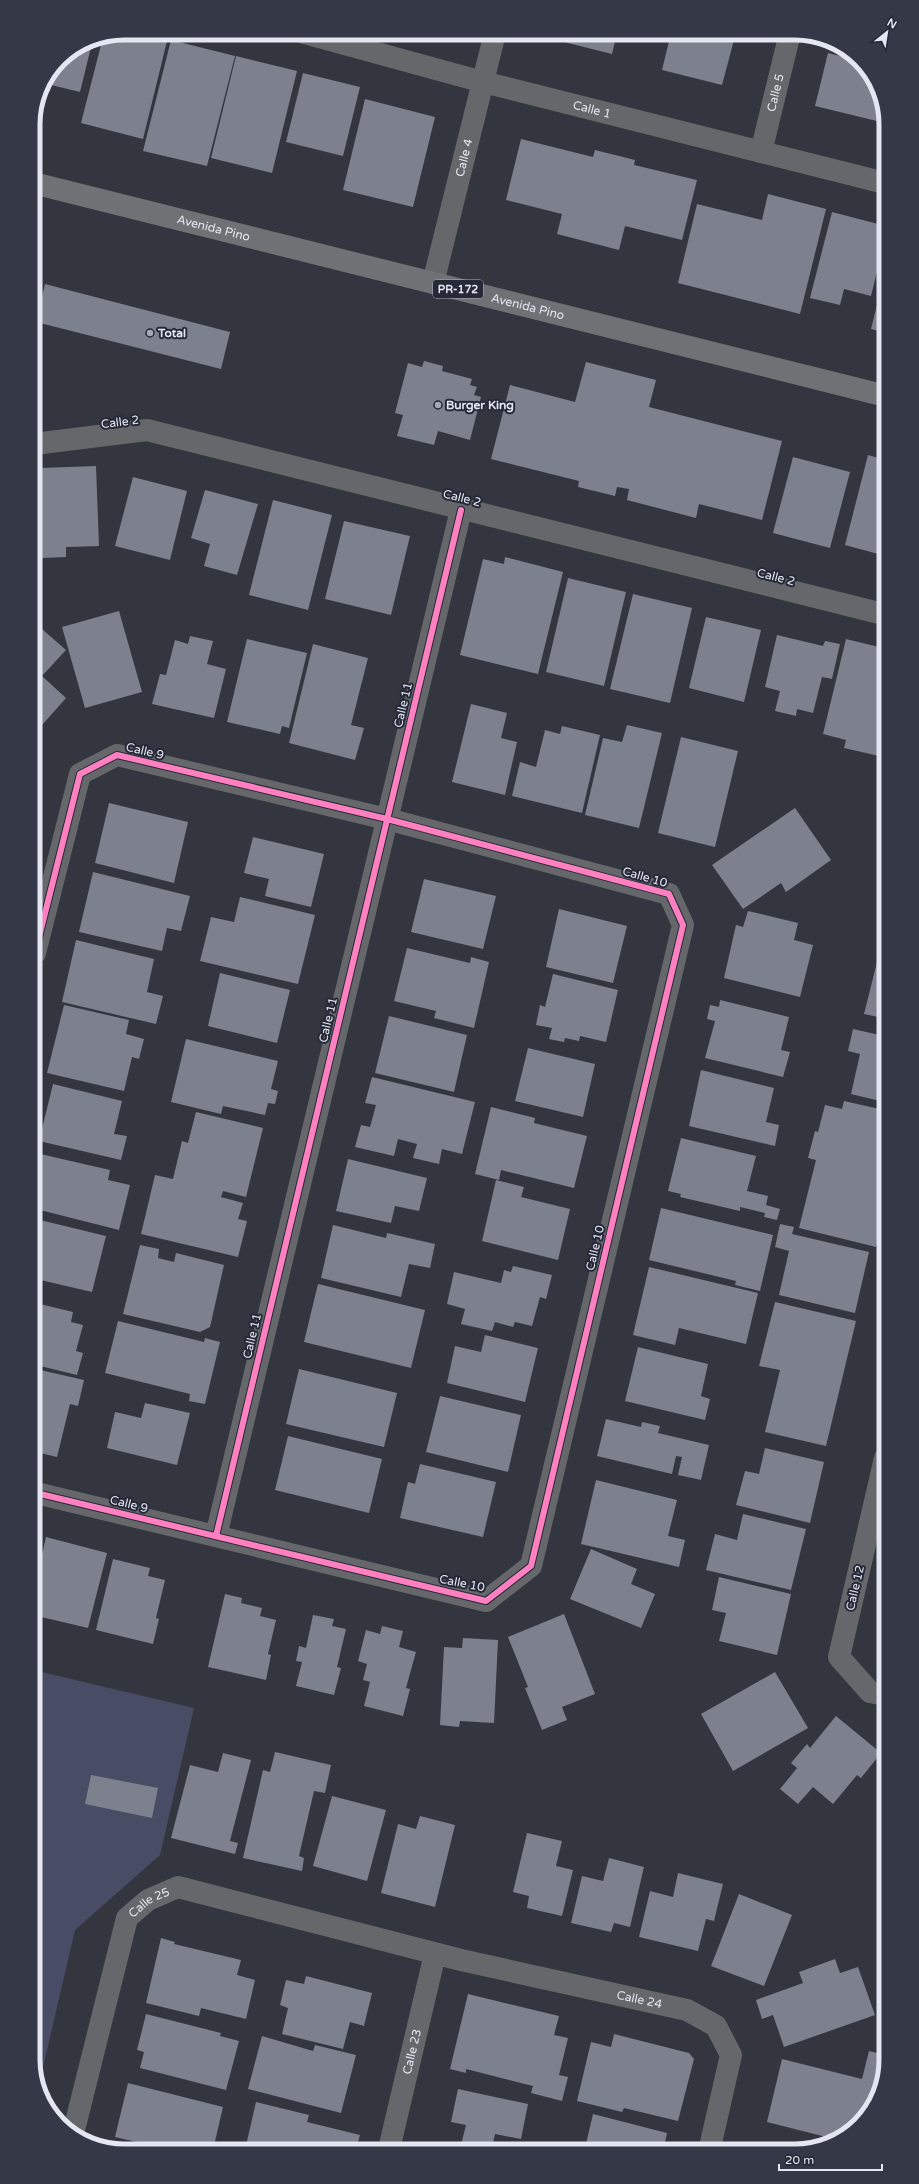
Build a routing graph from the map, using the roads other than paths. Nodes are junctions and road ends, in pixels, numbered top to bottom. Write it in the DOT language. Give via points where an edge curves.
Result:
graph roads {
  1 [pos="330,40"];
  2 [pos="493,40"];
  3 [pos="788,40"];
  4 [pos="483,82"];
  5 [pos="761,152"];
  6 [pos="879,181"];
  7 [pos="40,185"];
  8 [pos="433,283"];
  9 [pos="879,394"];
  10 [pos="40,443"];
  11 [pos="461,510"];
  12 [pos="879,613"];
  13 [pos="387,818"];
  14 [pos="40,933"];
  15 [pos="879,1480"];
  16 [pos="40,1494"];
  17 [pos="216,1536"];
  18 [pos="879,1694"];
  19 [pos="435,1954"];
  20 [pos="74,2127"];
  21 [pos="390,2144"];
  22 [pos="711,2144"];
  1 -- 4 [label="street, Calle 1"];
  2 -- 4 [label="street, Calle 4"];
  3 -- 5 [label="street, Calle 5"];
  4 -- 5 [label="street, Calle 1"];
  4 -- 8 [label="street, Calle 4"];
  5 -- 6 [label="street, Calle 1"];
  7 -- 8 [label="main road, Avenida Pino / PR-172"];
  8 -- 9 [label="main road, Avenida Pino / PR-172"];
  10 -- 11 [label="street, Calle 2" via="147,430"];
  11 -- 12 [label="street, Calle 2"];
  11 -- 13 [label="street, Calle 11"];
  13 -- 14 [label="street, Calle 9" via="117,755 80,774"];
  13 -- 17 [label="street, Calle 11"];
  13 -- 17 [label="street, Calle 10" via="669,894 683,925 533,1558 531,1566 486,1601"];
  15 -- 18 [label="street, Calle 12" via="839,1657 870,1692"];
  16 -- 17 [label="street, Calle 9"];
  19 -- 20 [label="street, Calle 25" via="178,1887 148,1900 126,1918"];
  19 -- 21 [label="street, Calle 23"];
  19 -- 22 [label="street, Calle 24" via="687,2010 716,2026 731,2055"];
}
